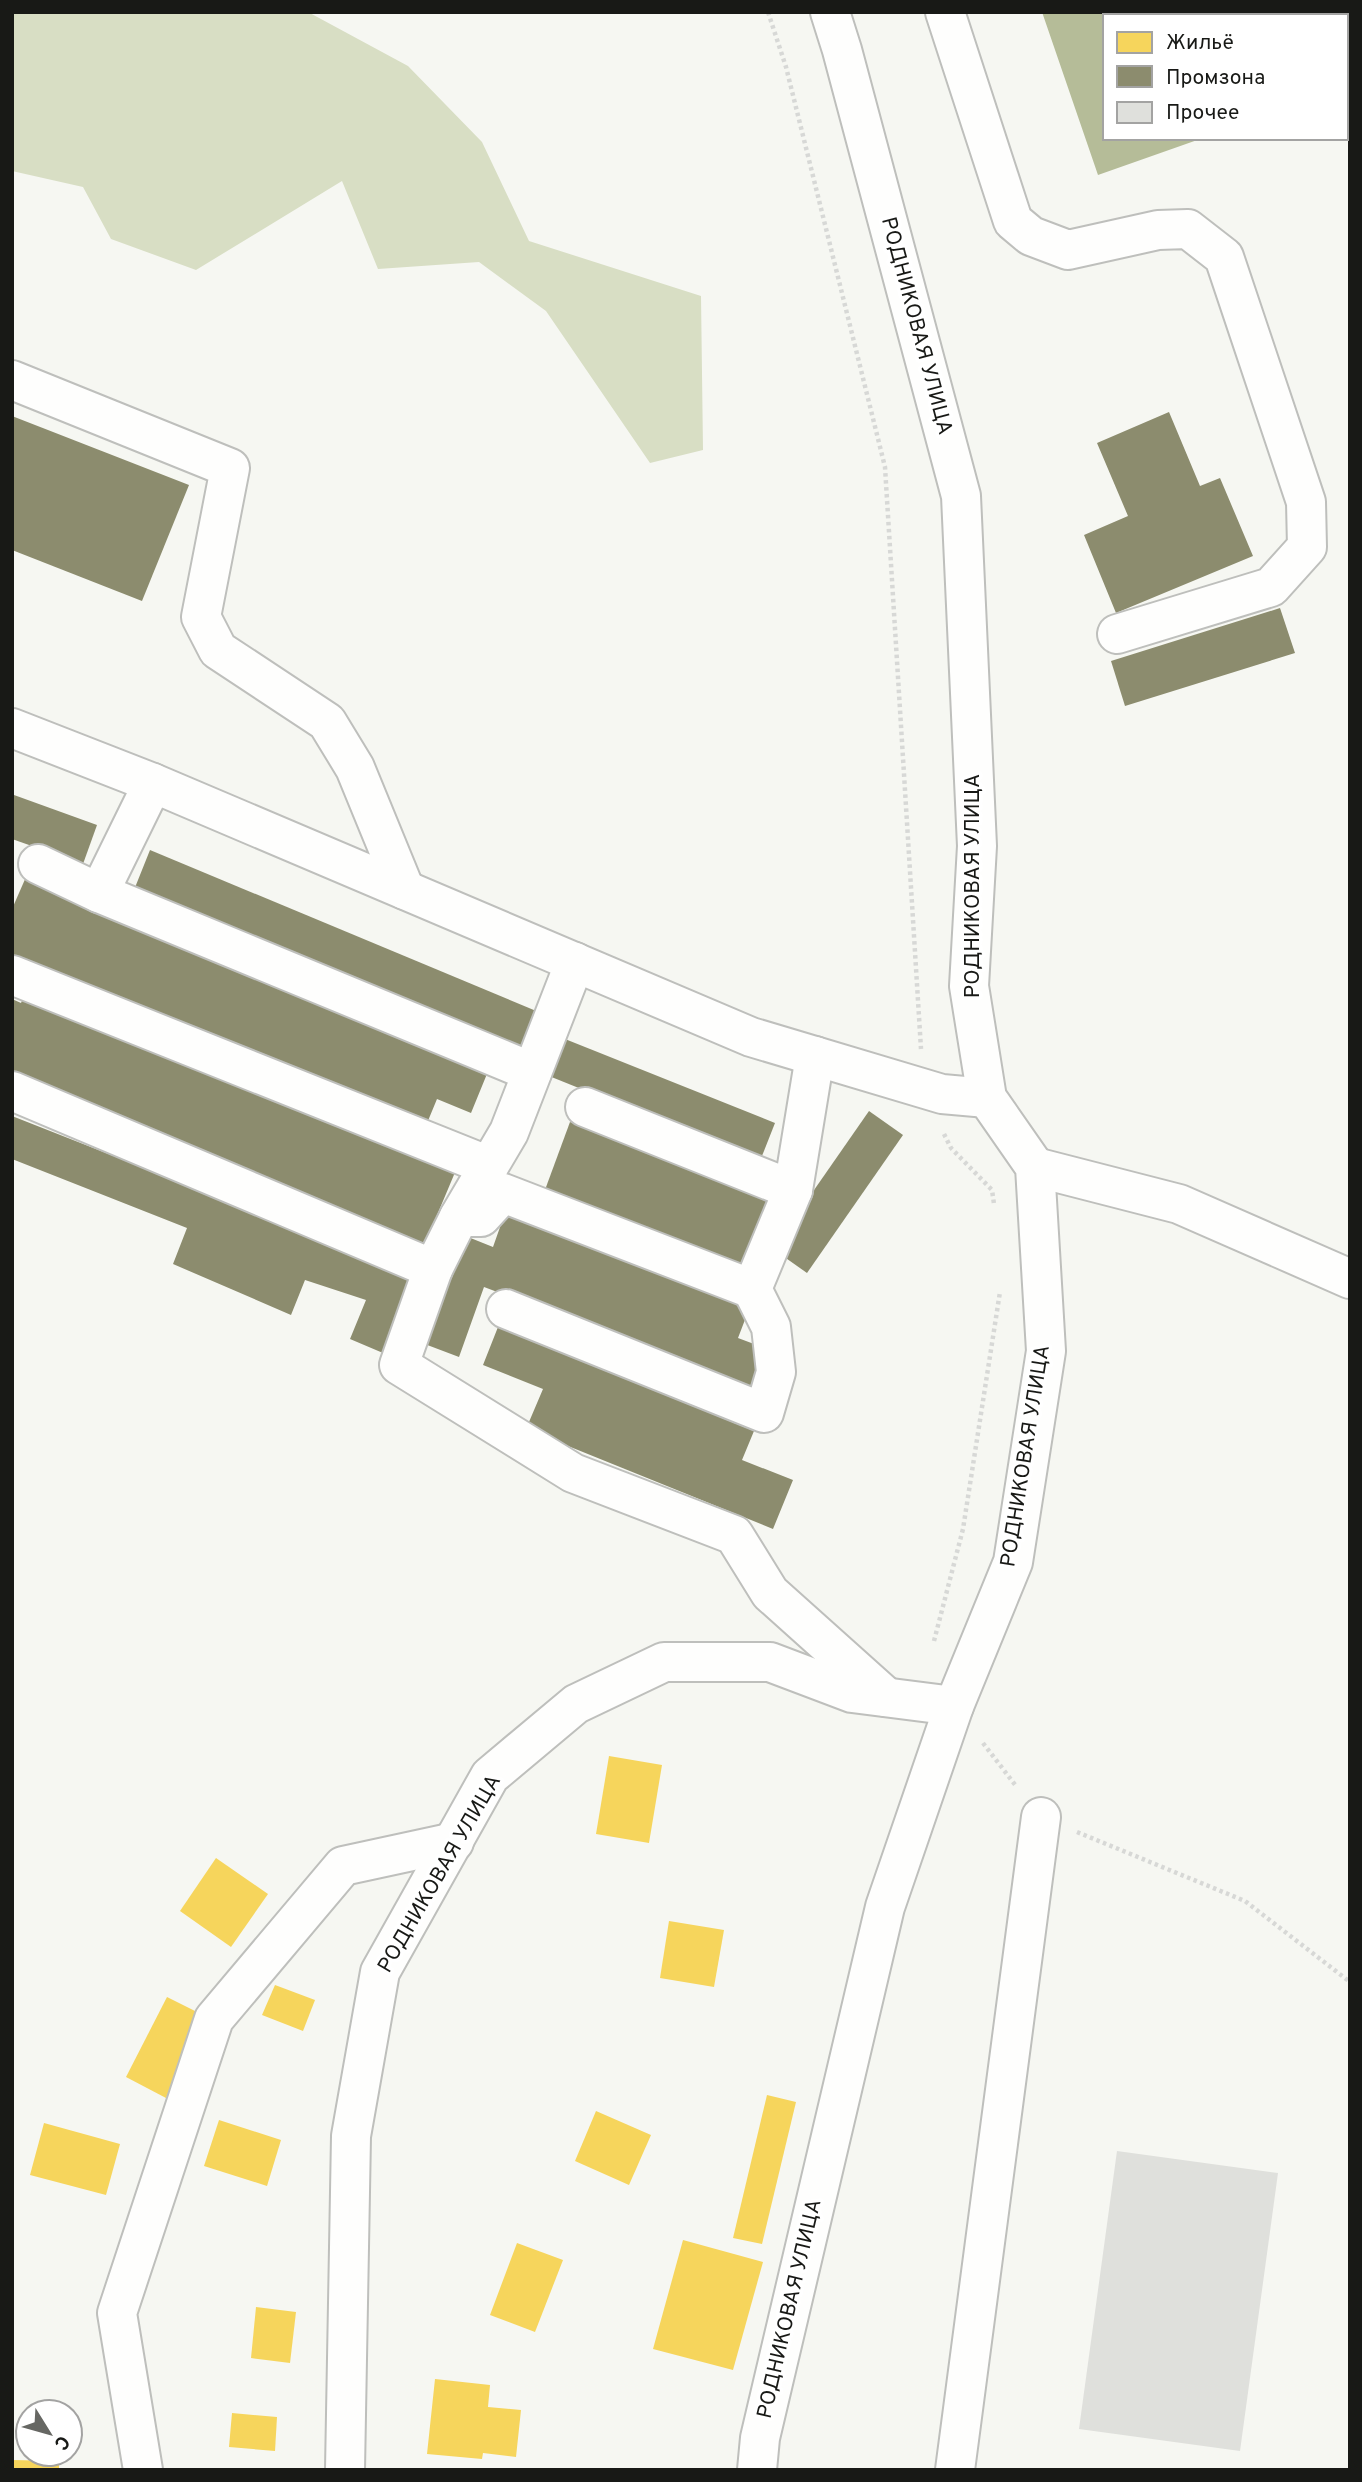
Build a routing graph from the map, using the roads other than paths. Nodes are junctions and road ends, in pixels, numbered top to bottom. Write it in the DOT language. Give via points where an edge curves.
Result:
graph roads {
  1 [pos="830,12"];
  2 [pos="945,12"];
  3 [pos="12,380"];
  4 [pos="1117,634"];
  5 [pos="12,728"];
  6 [pos="153,783"];
  7 [pos="38,864"];
  8 [pos="405,890"];
  9 [pos="99,893"];
  10 [pos="575,962"];
  11 [pos="12,975"];
  12 [pos="816,1056"];
  13 [pos="532,1072"];
  14 [pos="12,1091"];
  15 [pos="987,1098"];
  16 [pos="585,1107"];
  17 [pos="489,1166"];
  18 [pos="1035,1167"];
  19 [pos="793,1190"];
  20 [pos="459,1217"];
  21 [pos="433,1269"];
  22 [pos="1350,1279"];
  23 [pos="752,1289"];
  24 [pos="506,1309"];
  25 [pos="920,1702"];
  26 [pos="1041,1817"];
  27 [pos="454,1842"];
  28 [pos="143,2470"];
  29 [pos="345,2470"];
  30 [pos="757,2470"];
  31 [pos="955,2470"];
  1 -- 15 [label="street, РОДНИКОВАЯ УЛИЦА" via="961,496 977,846 969,986"];
  2 -- 4 [label="street" via="1013,221 1031,236 1068,250 1158,230 1188,229 1224,257 1306,502 1307,547 1271,587"];
  3 -- 8 [label="street" via="230,468 201,617 218,650 327,722 355,768"];
  5 -- 6 [label="street"];
  6 -- 8 [label="street"];
  6 -- 9 [label="street"];
  7 -- 9 [label="street"];
  8 -- 10 [label="street"];
  9 -- 13 [label="street"];
  10 -- 12 [label="street" via="751,1037"];
  10 -- 13 [label="street"];
  11 -- 17 [label="street"];
  12 -- 15 [label="street" via="942,1094"];
  12 -- 19 [label="street"];
  13 -- 17 [label="street" via="509,1132"];
  14 -- 21 [label="street"];
  15 -- 18 [label="street, РОДНИКОВАЯ УЛИЦА"];
  16 -- 19 [label="street"];
  17 -- 20 [label="street"];
  18 -- 22 [label="street" via="1179,1204"];
  18 -- 25 [label="street, РОДНИКОВАЯ УЛИЦА" via="1046,1351 1013,1562"];
  19 -- 23 [label="street"];
  20 -- 21 [label="street"];
  20 -- 23 [label="street" via="481,1217 503,1193"];
  21 -- 25 [label="street" via="399,1364 573,1473 734,1535 770,1593"];
  23 -- 24 [label="street" via="771,1327 776,1372 764,1413"];
  25 -- 27 [label="street, РОДНИКОВАЯ УЛИЦА" via="852,1693 770,1662 664,1662 576,1704 490,1776"];
  25 -- 30 [label="street, РОДНИКОВАЯ УЛИЦА" via="885,1907 760,2438"];
  26 -- 31 [label="street"];
  27 -- 28 [label="street" via="343,1867 214,2020 117,2313"];
  27 -- 29 [label="street, РОДНИКОВАЯ УЛИЦА" via="380,1972 351,2136"];
}
